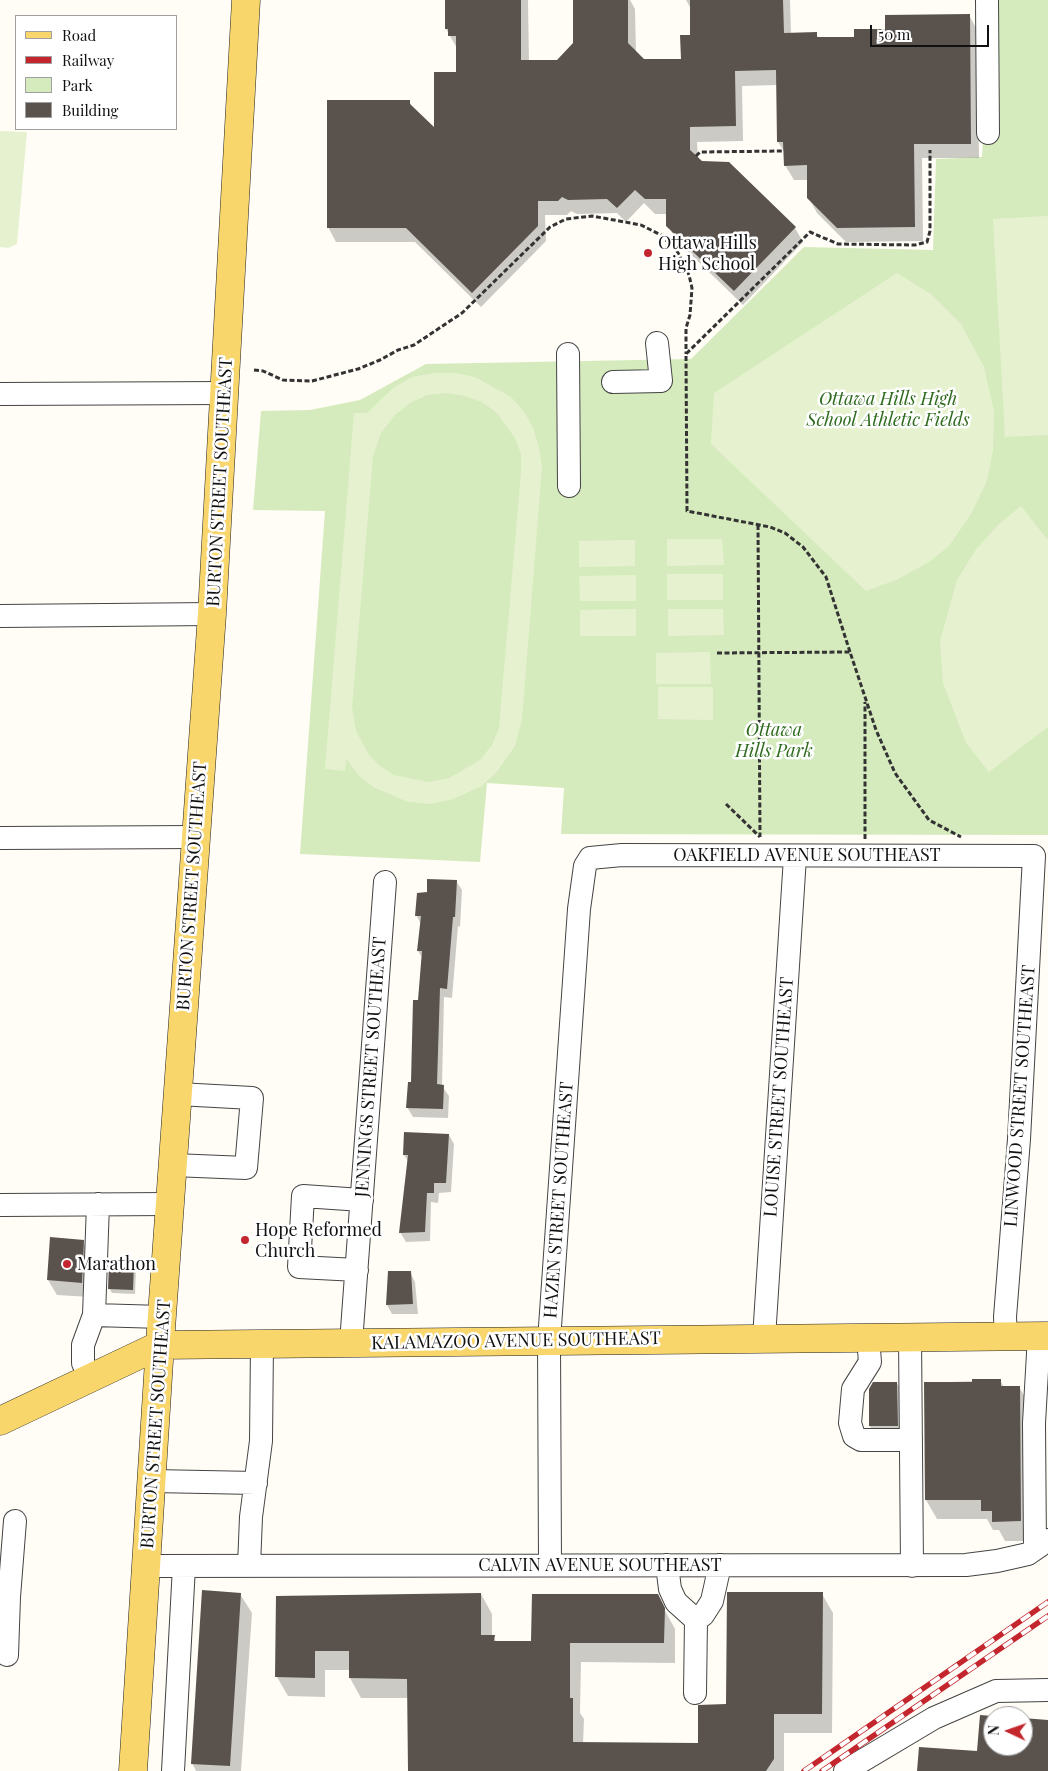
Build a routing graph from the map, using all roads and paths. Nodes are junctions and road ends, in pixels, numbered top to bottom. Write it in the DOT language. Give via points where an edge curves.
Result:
graph roads {
  1 [pos="246,0"];
  2 [pos="984,0"];
  3 [pos="988,133"];
  4 [pos="930,150"];
  5 [pos="784,151"];
  6 [pos="696,156"];
  7 [pos="657,343"];
  8 [pos="568,354"];
  9 [pos="686,354"];
  10 [pos="254,370"];
  11 [pos="613,382"];
  12 [pos="225,393"];
  13 [pos="0,394"];
  14 [pos="569,486"];
  15 [pos="758,525"];
  16 [pos="212,614"];
  17 [pos="0,616"];
  18 [pos="758,652"];
  19 [pos="850,652"];
  20 [pos="717,653"];
  21 [pos="865,699"];
  22 [pos="726,804"];
  23 [pos="196,837"];
  24 [pos="0,838"];
  25 [pos="964,838"];
  26 [pos="865,839"];
  27 [pos="1034,856"];
  28 [pos="795,857"];
  29 [pos="585,866"];
  30 [pos="384,882"];
  31 [pos="178,1094"];
  32 [pos="173,1164"];
  33 [pos="362,1200"];
  34 [pos="98,1204"];
  35 [pos="170,1204"];
  36 [pos="0,1205"];
  37 [pos="357,1270"];
  38 [pos="94,1316"];
  39 [pos="162,1316"];
  40 [pos="1006,1336"];
  41 [pos="1043,1336"];
  42 [pos="910,1337"];
  43 [pos="764,1338"];
  44 [pos="868,1338"];
  45 [pos="550,1341"];
  46 [pos="351,1343"];
  47 [pos="262,1344"];
  48 [pos="160,1346"];
  49 [pos="91,1378"];
  50 [pos="0,1421"];
  51 [pos="910,1440"];
  52 [pos="152,1481"];
  53 [pos="256,1483"];
  54 [pos="15,1521"];
  55 [pos="1041,1545"];
  56 [pos="550,1565"];
  57 [pos="668,1565"];
  58 [pos="720,1565"];
  59 [pos="147,1566"];
  60 [pos="184,1566"];
  61 [pos="249,1566"];
  62 [pos="912,1566"];
  63 [pos="4,1597"];
  64 [pos="696,1620"];
  65 [pos="8,1655"];
  66 [pos="1048,1690"];
  67 [pos="695,1693"];
  68 [pos="133,1771"];
  69 [pos="173,1771"];
  70 [pos="844,1771"];
  1 -- 12 [label="main road, BURTON STREET SOUTHEAST"];
  2 -- 3 [label="street"];
  4 -- 9 [label="path" via="930,231 927,242 914,245 838,244 810,232"];
  5 -- 6 [label="path" via="700,152"];
  7 -- 11 [label="street" via="661,381"];
  8 -- 14 [label="street"];
  9 -- 10 [label="path" via="692,288 677,251 661,235 641,225 592,216 566,219 550,227 462,313 414,344 380,360 312,381 283,380"];
  9 -- 15 [label="path" via="687,511"];
  12 -- 13 [label="street"];
  12 -- 16 [label="main road, BURTON STREET SOUTHEAST"];
  15 -- 18 [label="path"];
  15 -- 19 [label="path" via="785,534 816,561 826,577"];
  16 -- 17 [label="street"];
  16 -- 23 [label="main road, BURTON STREET SOUTHEAST"];
  18 -- 19 [label="path"];
  18 -- 20 [label="path"];
  18 -- 22 [label="path" via="760,838"];
  19 -- 21 [label="path"];
  21 -- 25 [label="path" via="895,774 929,820"];
  21 -- 26 [label="path"];
  23 -- 24 [label="street"];
  23 -- 31 [label="main road, BURTON STREET SOUTHEAST"];
  27 -- 28 [label="street, OAKFIELD AVENUE SOUTHEAST"];
  27 -- 40 [label="street, LINWOOD STREET SOUTHEAST"];
  28 -- 29 [label="street, OAKFIELD AVENUE SOUTHEAST" via="622,854 590,858"];
  28 -- 43 [label="street, LOUISE STREET SOUTHEAST"];
  29 -- 45 [label="street, HAZEN STREET SOUTHEAST" via="579,909"];
  30 -- 33 [label="street, JENNINGS STREET SOUTHEAST"];
  31 -- 32 [label="main road, BURTON STREET SOUTHEAST"];
  31 -- 32 [label="street" via="252,1098 246,1168"];
  32 -- 35 [label="main road, BURTON STREET SOUTHEAST"];
  33 -- 37 [label="street, JENNINGS STREET SOUTHEAST"];
  33 -- 37 [label="street" via="303,1196 299,1267"];
  34 -- 35 [label="street"];
  34 -- 36 [label="street"];
  34 -- 38 [label="street"];
  35 -- 39 [label="main road, BURTON STREET SOUTHEAST"];
  37 -- 46 [label="street, JENNINGS STREET SOUTHEAST"];
  38 -- 39 [label="street"];
  38 -- 49 [label="street" via="83,1345 83,1363"];
  39 -- 48 [label="main road, BURTON STREET SOUTHEAST"];
  40 -- 41 [label="main road, KALAMAZOO AVENUE SOUTHEAST"];
  40 -- 42 [label="main road, KALAMAZOO AVENUE SOUTHEAST"];
  41 -- 55 [label="street" via="1034,1423"];
  42 -- 44 [label="main road, KALAMAZOO AVENUE SOUTHEAST"];
  42 -- 51 [label="street"];
  43 -- 44 [label="main road, KALAMAZOO AVENUE SOUTHEAST"];
  43 -- 45 [label="main road, KALAMAZOO AVENUE SOUTHEAST"];
  44 -- 51 [label="street" via="870,1362 853,1389 850,1423 854,1436 861,1440"];
  45 -- 46 [label="main road, KALAMAZOO AVENUE SOUTHEAST"];
  45 -- 56 [label="street, HAZEN STREET SOUTHEAST"];
  46 -- 47 [label="main road, KALAMAZOO AVENUE SOUTHEAST"];
  47 -- 48 [label="main road, KALAMAZOO AVENUE SOUTHEAST"];
  47 -- 53 [label="street" via="263,1403"];
  48 -- 49 [label="main road, KALAMAZOO AVENUE SOUTHEAST"];
  48 -- 52 [label="main road, BURTON STREET SOUTHEAST"];
  49 -- 50 [label="main road, KALAMAZOO AVENUE SOUTHEAST"];
  51 -- 62 [label="street"];
  52 -- 53 [label="street"];
  52 -- 59 [label="main road, BURTON STREET SOUTHEAST"];
  53 -- 61 [label="street"];
  54 -- 63 [label="street"];
  55 -- 62 [label="street, CALVIN AVENUE SOUTHEAST" via="1028,1554 997,1561"];
  56 -- 57 [label="street, CALVIN AVENUE SOUTHEAST"];
  56 -- 61 [label="street, CALVIN AVENUE SOUTHEAST"];
  57 -- 58 [label="street, CALVIN AVENUE SOUTHEAST"];
  57 -- 64 [label="street" via="670,1589 676,1602"];
  58 -- 62 [label="street, CALVIN AVENUE SOUTHEAST"];
  58 -- 64 [label="street" via="712,1601"];
  59 -- 60 [label="street, CALVIN AVENUE SOUTHEAST"];
  59 -- 68 [label="main road, BURTON STREET SOUTHEAST"];
  60 -- 61 [label="street, CALVIN AVENUE SOUTHEAST"];
  60 -- 69 [label="street"];
  63 -- 65 [label="street"];
  64 -- 67 [label="street"];
  66 -- 70 [label="street" via="996,1691 934,1718"];
}
